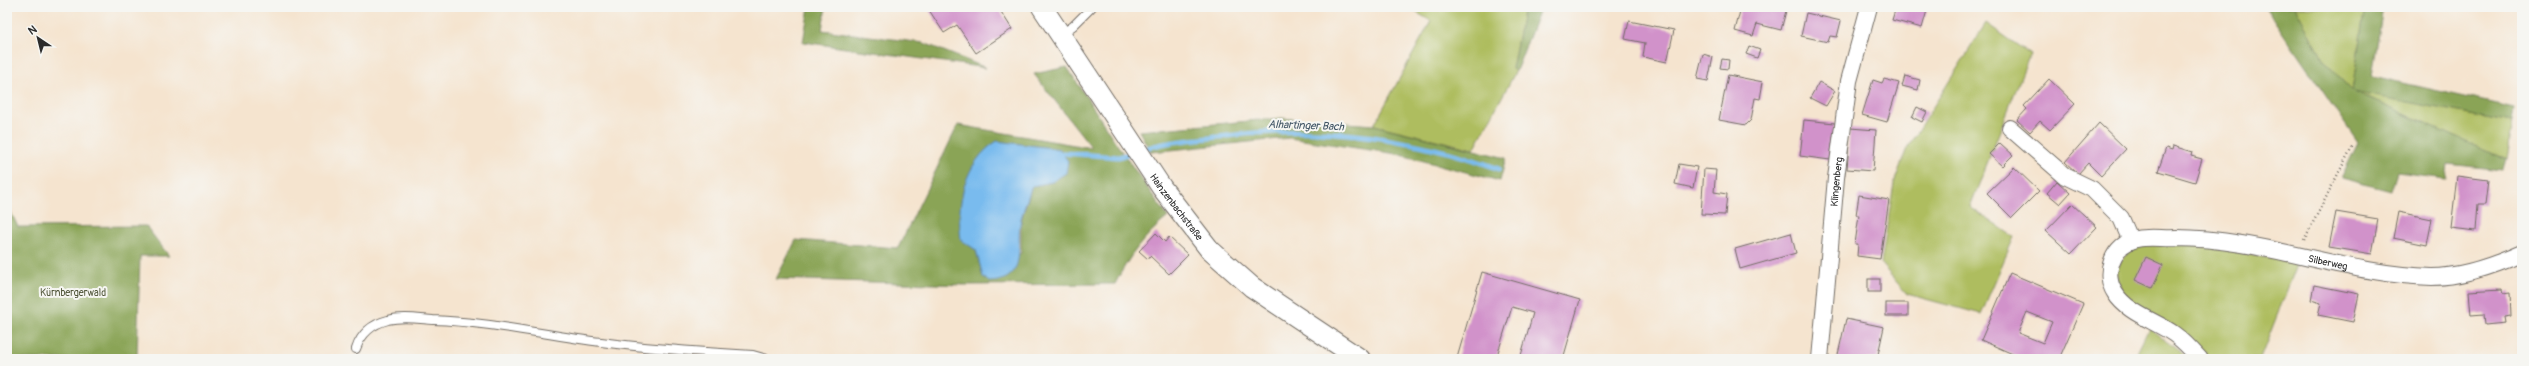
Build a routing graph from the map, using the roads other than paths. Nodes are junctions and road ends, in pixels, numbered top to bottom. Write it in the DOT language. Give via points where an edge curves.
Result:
graph roads {
  1 [pos="1042,7"];
  2 [pos="1092,7"];
  3 [pos="1869,7"];
  4 [pos="1060,35"];
  5 [pos="2010,128"];
  6 [pos="2131,241"];
  7 [pos="2522,253"];
  8 [pos="356,349"];
  9 [pos="767,359"];
  10 [pos="1360,359"];
  11 [pos="1820,359"];
  12 [pos="2200,359"];
  1 -- 4 [label="street, Hainzenbachstraße"];
  2 -- 4 [label="lane"];
  3 -- 11 [label="street, Klingenberg" via="1849,81 1836,178"];
  4 -- 10 [label="street, Hainzenbachstraße" via="1144,161 1196,233 1229,268 1252,287"];
  5 -- 6 [label="street" via="2065,176 2092,189 2121,218"];
  6 -- 7 [label="street, Silberweg" via="2196,238 2248,245 2383,272 2434,277 2468,272 2500,263"];
  6 -- 12 [label="street" via="2124,244 2109,265 2109,278 2114,293 2123,303 2174,334"];
  8 -- 9 [label="lane" via="366,331 377,323 407,318 468,321 601,342 753,355"];
}
